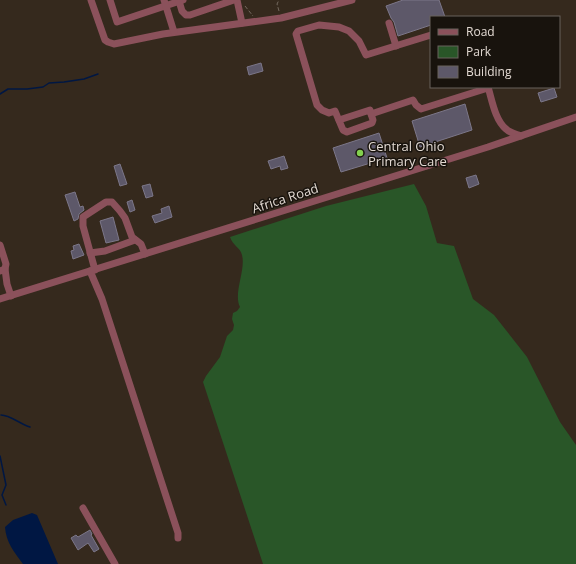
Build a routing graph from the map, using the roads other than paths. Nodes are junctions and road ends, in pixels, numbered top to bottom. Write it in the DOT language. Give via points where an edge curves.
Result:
graph roads {
  1 [pos="91,0"];
  2 [pos="110,0"];
  3 [pos="236,0"];
  4 [pos="352,0"];
  5 [pos="181,1"];
  6 [pos="165,3"];
  7 [pos="242,23"];
  8 [pos="389,23"];
  9 [pos="174,32"];
  10 [pos="430,35"];
  11 [pos="396,46"];
  12 [pos="485,88"];
  13 [pos="488,88"];
  14 [pos="371,114"];
  15 [pos="576,117"];
  16 [pos="339,120"];
  17 [pos="521,136"];
  18 [pos="135,240"];
  19 [pos="0,245"];
  20 [pos="90,253"];
  21 [pos="145,254"];
  22 [pos="3,270"];
  23 [pos="93,271"];
  24 [pos="11,296"];
  25 [pos="0,300"];
  26 [pos="83,508"];
  27 [pos="178,538"];
  28 [pos="115,564"];
  1 -- 9 [label="street" via="105,40 108,42 114,44"];
  2 -- 6 [label="street" via="117,22"];
  3 -- 5 [label="street" via="190,15 182,11"];
  3 -- 7 [label="street"];
  4 -- 7 [label="street" via="281,18"];
  5 -- 6 [label="street"];
  6 -- 9 [label="street"];
  7 -- 9 [label="street"];
  8 -- 11 [label="street"];
  10 -- 11 [label="street"];
  11 -- 16 [label="street" via="366,55 359,41 349,31 339,27 319,25 298,31 296,34 317,104 329,113 335,111"];
  12 -- 14 [label="street" via="421,108 412,100"];
  13 -- 17 [label="street" via="502,125 510,132"];
  14 -- 16 [label="street" via="370,110"];
  14 -- 16 [label="street" via="372,123 347,132 343,130"];
  15 -- 17 [label="street, Africa Road"];
  17 -- 21 [label="street, Africa Road"];
  18 -- 20 [label="street" via="105,251"];
  18 -- 20 [label="street" via="120,211 112,202 106,202 83,217"];
  18 -- 21 [label="street" via="141,244"];
  19 -- 22 [label="street" via="6,264"];
  20 -- 23 [label="street"];
  21 -- 23 [label="street, Africa Road"];
  22 -- 24 [label="street"];
  23 -- 24 [label="street, Africa Road"];
  23 -- 27 [label="street"];
  24 -- 25 [label="street, Africa Road"];
  26 -- 28 [label="street"];
}
